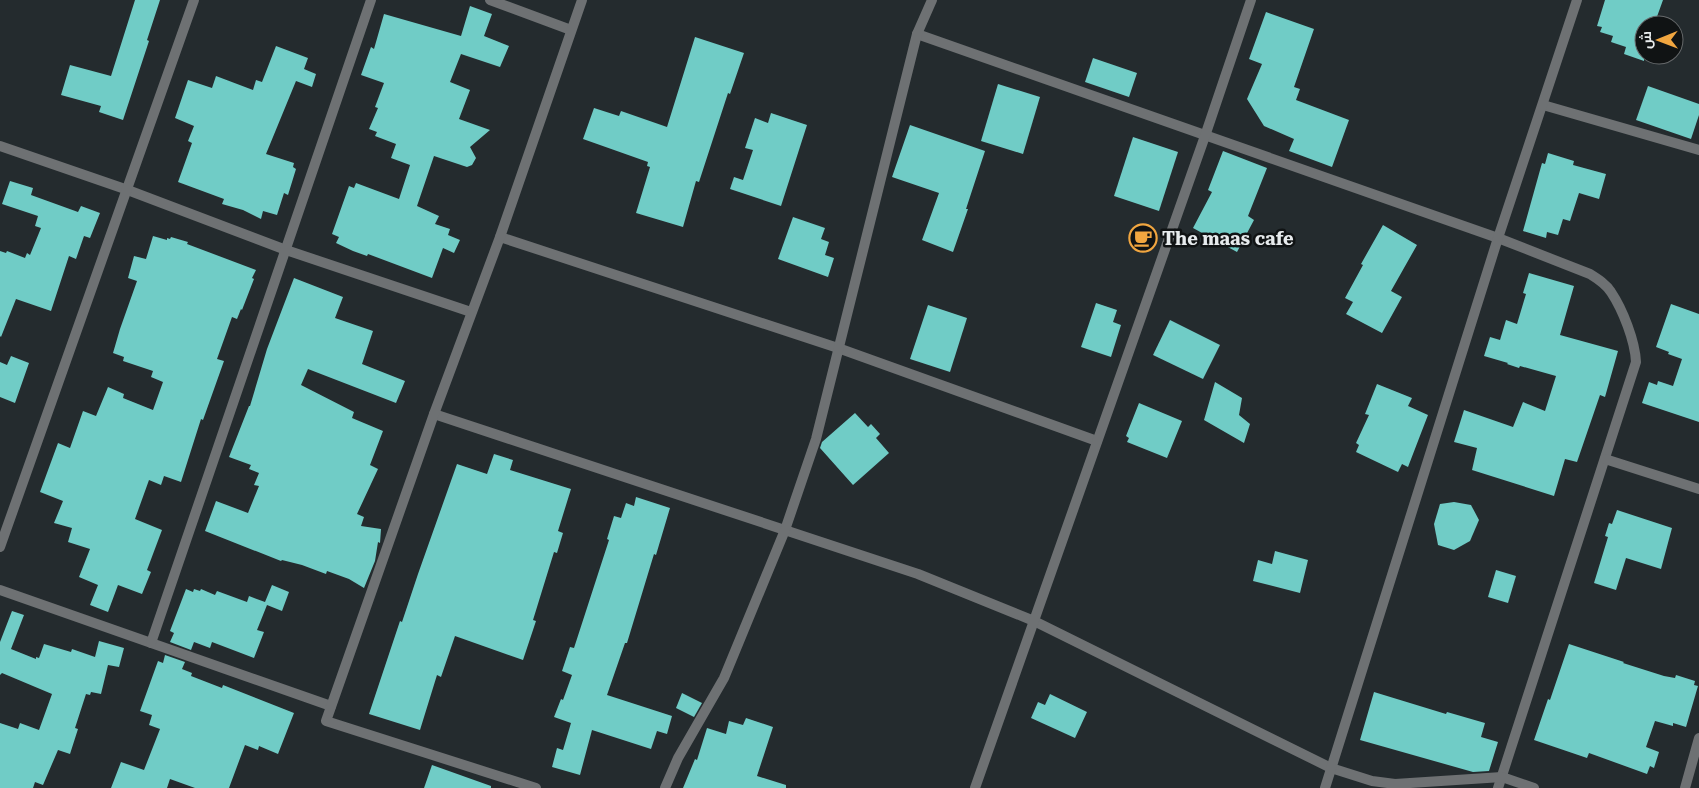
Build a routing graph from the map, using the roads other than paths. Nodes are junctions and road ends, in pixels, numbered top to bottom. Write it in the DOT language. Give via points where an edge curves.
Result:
graph roads {
  1 [pos="194,0"];
  2 [pos="372,0"];
  3 [pos="490,0"];
  4 [pos="582,0"];
  5 [pos="932,0"];
  6 [pos="1251,0"];
  7 [pos="1577,0"];
  8 [pos="571,30"];
  9 [pos="917,34"];
  10 [pos="1544,105"];
  11 [pos="1205,136"];
  12 [pos="0,146"];
  13 [pos="1699,150"];
  14 [pos="126,189"];
  15 [pos="500,237"];
  16 [pos="1498,238"];
  17 [pos="286,250"];
  18 [pos="471,312"];
  19 [pos="838,348"];
  20 [pos="434,414"];
  21 [pos="1097,441"];
  22 [pos="1605,459"];
  23 [pos="1699,489"];
  24 [pos="785,530"];
  25 [pos="0,547"];
  26 [pos="0,590"];
  27 [pos="1034,621"];
  28 [pos="151,643"];
  29 [pos="331,706"];
  30 [pos="1699,738"];
  31 [pos="1331,768"];
  32 [pos="1502,777"];
  33 [pos="536,788"];
  34 [pos="665,788"];
  35 [pos="975,788"];
  36 [pos="1325,788"];
  37 [pos="1498,788"];
  38 [pos="1534,788"];
  39 [pos="1685,788"];
  1 -- 14 [label="street"];
  2 -- 17 [label="street"];
  3 -- 8 [label="street"];
  4 -- 8 [label="street"];
  5 -- 9 [label="street"];
  6 -- 11 [label="street"];
  7 -- 10 [label="street"];
  8 -- 15 [label="street"];
  9 -- 11 [label="street"];
  9 -- 19 [label="street"];
  10 -- 13 [label="street"];
  10 -- 16 [label="street"];
  11 -- 16 [label="street"];
  11 -- 21 [label="street"];
  12 -- 14 [label="street"];
  14 -- 17 [label="street"];
  14 -- 25 [label="street"];
  15 -- 18 [label="street"];
  15 -- 19 [label="street"];
  16 -- 22 [label="street" via="1590,274 1611,292 1631,334 1636,362"];
  16 -- 31 [label="street"];
  17 -- 18 [label="street"];
  17 -- 28 [label="street"];
  18 -- 20 [label="street"];
  19 -- 21 [label="street"];
  19 -- 24 [label="street" via="816,439"];
  20 -- 24 [label="street"];
  20 -- 29 [label="street"];
  21 -- 27 [label="street"];
  22 -- 23 [label="street"];
  22 -- 32 [label="street"];
  24 -- 27 [label="street" via="918,574"];
  24 -- 34 [label="street" via="724,678 678,758"];
  26 -- 28 [label="street"];
  27 -- 31 [label="street"];
  27 -- 35 [label="street"];
  28 -- 29 [label="street"];
  29 -- 33 [label="street" via="326,721"];
  30 -- 39 [label="street"];
  31 -- 32 [label="street" via="1372,781 1395,784"];
  31 -- 36 [label="street"];
  32 -- 37 [label="street"];
  32 -- 38 [label="street"];
}
